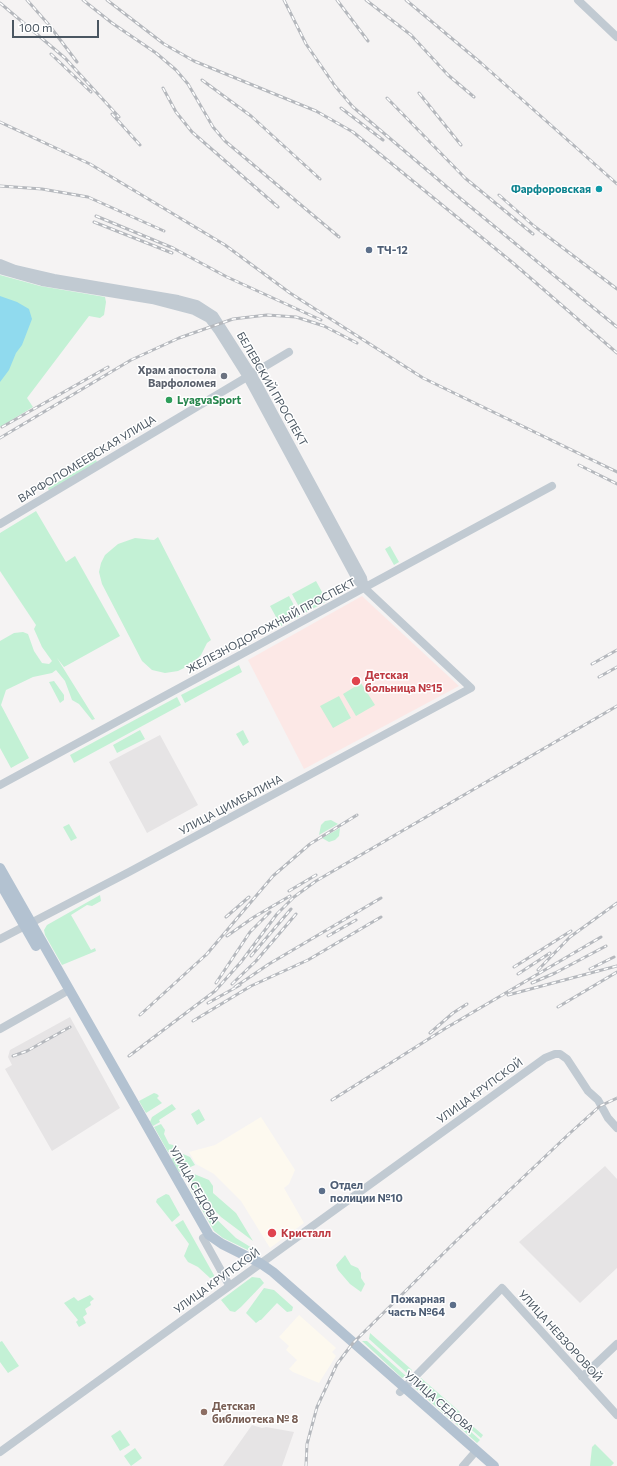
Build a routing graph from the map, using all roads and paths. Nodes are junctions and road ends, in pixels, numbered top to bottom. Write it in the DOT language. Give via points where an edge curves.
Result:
graph roads {
  1 [pos="578,0"];
  2 [pos="617,36"];
  3 [pos="0,263"];
  4 [pos="0,270"];
  5 [pos="289,352"];
  6 [pos="250,375"];
  7 [pos="552,486"];
  8 [pos="0,524"];
  9 [pos="365,588"];
  10 [pos="471,688"];
  11 [pos="0,785"];
  12 [pos="0,868"];
  13 [pos="0,883"];
  14 [pos="28,924"];
  15 [pos="0,939"];
  16 [pos="66,992"];
  17 [pos="0,1029"];
  18 [pos="617,1128"];
  19 [pos="203,1238"];
  20 [pos="257,1265"];
  21 [pos="229,1285"];
  22 [pos="617,1344"];
  23 [pos="582,1377"];
  24 [pos="402,1389"];
  25 [pos="617,1416"];
  26 [pos="0,1452"];
  27 [pos="474,1453"];
  28 [pos="463,1466"];
  29 [pos="484,1466"];
  30 [pos="494,1466"];
  1 -- 2 [label="street"];
  3 -- 6 [label="street, БЕЛЕВСКИЙ ПРОСПЕКТ" via="54,278 159,295 197,304 218,319"];
  4 -- 6 [label="street, БЕЛЕВСКИЙ ПРОСПЕКТ" via="42,282 152,300 194,311 214,325"];
  5 -- 6 [label="street, ВАРФОЛОМЕЕВСКАЯ УЛИЦА"];
  6 -- 8 [label="street, ВАРФОЛОМЕЕВСКАЯ УЛИЦА"];
  6 -- 9 [label="street, БЕЛЕВСКИЙ ПРОСПЕКТ" via="363,578"];
  7 -- 9 [label="street, ЖЕЛЕЗНОДОРОЖНЫЙ ПРОСПЕКТ"];
  9 -- 10 [label="street, БЕЛЕВСКИЙ ПРОСПЕКТ"];
  9 -- 11 [label="street, ЖЕЛЕЗНОДОРОЖНЫЙ ПРОСПЕКТ"];
  10 -- 14 [label="street, УЛИЦА ЦИМБАЛИНА"];
  12 -- 14 [label="main road, УЛИЦА СЕДОВА"];
  13 -- 14 [label="main road, УЛИЦА СЕДОВА"];
  14 -- 15 [label="street, УЛИЦА ЦИМБАЛИНА"];
  14 -- 16 [label="main road, УЛИЦА СЕДОВА"];
  16 -- 17 [label="street"];
  16 -- 19 [label="main road, УЛИЦА СЕДОВА"];
  16 -- 20 [label="main road, УЛИЦА СЕДОВА" via="206,1230 222,1244"];
  18 -- 20 [label="street, УЛИЦА КРУПСКОЙ" via="567,1059 555,1054 545,1058"];
  19 -- 20 [label="main road, УЛИЦА СЕДОВА"];
  19 -- 21 [label="street, УЛИЦА СЕДОВА"];
  20 -- 21 [label="street, УЛИЦА КРУПСКОЙ"];
  20 -- 24 [label="main road, УЛИЦА СЕДОВА"];
  21 -- 26 [label="street, УЛИЦА КРУПСКОЙ"];
  22 -- 23 [label="street"];
  23 -- 24 [label="street, УЛИЦА НЕВЗОРОВОЙ" via="502,1288"];
  23 -- 25 [label="street, УЛИЦА НЕВЗОРОВОЙ"];
  24 -- 27 [label="main road, УЛИЦА СЕДОВА"];
  27 -- 28 [label="street"];
  27 -- 29 [label="main road, УЛИЦА СЕДОВА"];
  27 -- 30 [label="main road, УЛИЦА СЕДОВА"];
}
